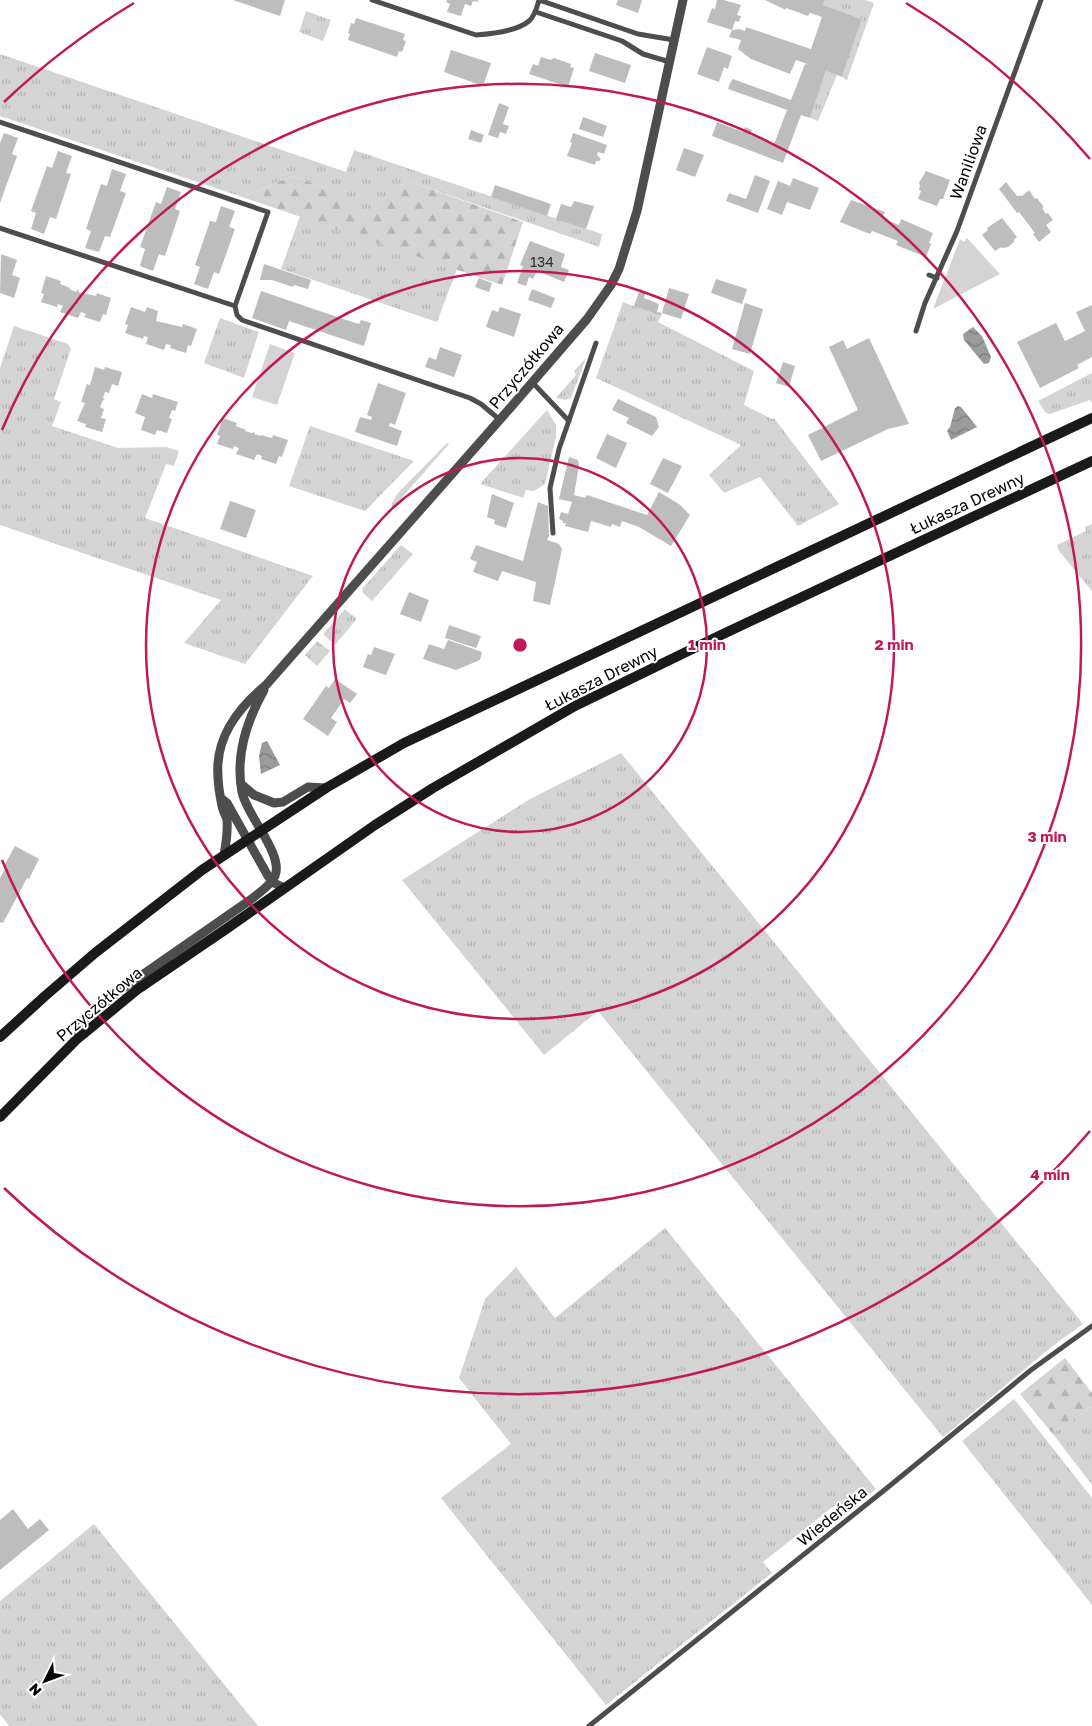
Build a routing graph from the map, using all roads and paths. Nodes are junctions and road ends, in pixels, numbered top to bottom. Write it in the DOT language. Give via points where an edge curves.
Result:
graph roads {
  1 [pos="372,0"];
  2 [pos="539,0"];
  3 [pos="683,0"];
  4 [pos="1041,0"];
  5 [pos="536,12"];
  6 [pos="674,40"];
  7 [pos="670,62"];
  8 [pos="0,122"];
  9 [pos="0,228"];
  10 [pos="929,275"];
  11 [pos="937,278"];
  12 [pos="235,306"];
  13 [pos="916,332"];
  14 [pos="596,343"];
  15 [pos="532,382"];
  16 [pos="1092,418"];
  17 [pos="500,420"];
  18 [pos="569,420"];
  19 [pos="1092,461"];
  20 [pos="553,533"];
  21 [pos="266,685"];
  22 [pos="241,784"];
  23 [pos="326,788"];
  24 [pos="222,799"];
  25 [pos="261,831"];
  26 [pos="247,840"];
  27 [pos="224,855"];
  28 [pos="272,881"];
  29 [pos="285,888"];
  30 [pos="229,927"];
  31 [pos="0,1037"];
  32 [pos="76,1040"];
  33 [pos="0,1117"];
  34 [pos="1092,1326"];
  35 [pos="589,1726"];
  1 -- 5 [label="street" via="476,35 520,26"];
  2 -- 5 [label="street"];
  2 -- 6 [label="street" via="638,34"];
  3 -- 6 [label="street, Przyczółkowa"];
  4 -- 11 [label="street, Waniliowa"];
  5 -- 7 [label="street" via="622,41 643,54"];
  6 -- 7 [label="street, Przyczółkowa"];
  7 -- 15 [label="street, Przyczółkowa" via="637,211 619,269 586,319"];
  8 -- 12 [label="street" via="268,212"];
  9 -- 12 [label="street"];
  10 -- 11 [label="street"];
  11 -- 13 [label="street, Waniliowa"];
  12 -- 17 [label="street" via="242,320 470,398"];
  14 -- 18 [label="street"];
  15 -- 17 [label="street, Przyczółkowa"];
  15 -- 18 [label="street"];
  16 -- 23 [label="main road, Łukasza Drewny" via="413,739"];
  17 -- 21 [label="street, Przyczółkowa"];
  18 -- 20 [label="street" via="550,488"];
  19 -- 29 [label="main road, Łukasza Drewny" via="575,706 374,825"];
  21 -- 22 [label="street, Przyczółkowa" via="245,731 239,760"];
  21 -- 24 [label="street, Przyczółkowa" via="239,710 222,740 218,766"];
  22 -- 23 [label="street" via="254,795 274,803 284,802 308,787"];
  22 -- 25 [label="street, Przyczółkowa" via="245,801"];
  23 -- 25 [label="main road, Łukasza Drewny"];
  24 -- 26 [label="street"];
  24 -- 27 [label="street, Przyczółkowa" via="227,837"];
  25 -- 26 [label="main road, Łukasza Drewny"];
  25 -- 28 [label="street, Przyczółkowa" via="274,856 276,875"];
  26 -- 27 [label="main road, Łukasza Drewny"];
  26 -- 28 [label="street"];
  27 -- 31 [label="main road" via="95,953"];
  28 -- 29 [label="street"];
  28 -- 32 [label="street" via="82,1021"];
  29 -- 30 [label="main road, Łukasza Drewny"];
  30 -- 32 [label="main road, Przyczółkowa" via="138,989"];
  32 -- 33 [label="main road, Przyczółkowa"];
  34 -- 35 [label="street, Wiedeńska" via="1031,1370"];
}
